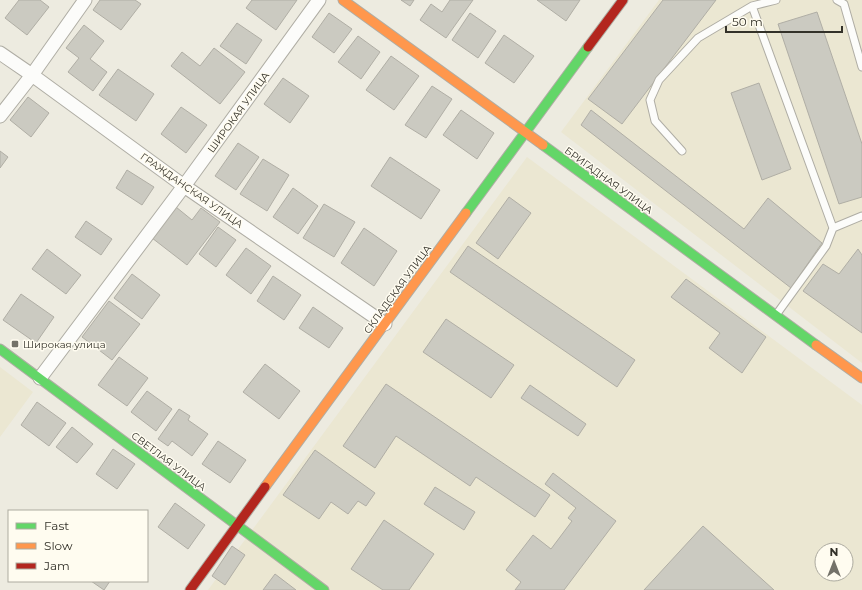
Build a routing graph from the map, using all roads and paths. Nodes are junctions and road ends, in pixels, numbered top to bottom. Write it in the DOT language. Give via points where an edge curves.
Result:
graph roads {
  1 [pos="85,0"];
  2 [pos="319,0"];
  3 [pos="343,0"];
  4 [pos="623,0"];
  5 [pos="776,0"];
  6 [pos="837,0"];
  7 [pos="752,6"];
  8 [pos="0,53"];
  9 [pos="862,67"];
  10 [pos="32,75"];
  11 [pos="0,116"];
  12 [pos="524,132"];
  13 [pos="682,151"];
  14 [pos="184,186"];
  15 [pos="862,216"];
  16 [pos="833,228"];
  17 [pos="776,315"];
  18 [pos="385,324"];
  19 [pos="0,349"];
  20 [pos="40,378"];
  21 [pos="862,378"];
  22 [pos="237,526"];
  23 [pos="190,590"];
  24 [pos="324,590"];
  1 -- 10 [label="street"];
  2 -- 14 [label="street, ШИРОКАЯ УЛИЦА"];
  3 -- 12 [label="street, БРИГАДНАЯ УЛИЦА"];
  4 -- 12 [label="street, СКЛАДСКАЯ УЛИЦА"];
  5 -- 7 [label="lane"];
  6 -- 9 [label="lane" via="844,4"];
  7 -- 13 [label="lane" via="698,38 659,80 650,100 655,121"];
  7 -- 16 [label="lane"];
  8 -- 10 [label="street, ГРАЖДАНСКАЯ УЛИЦА"];
  10 -- 11 [label="street"];
  10 -- 14 [label="street, ГРАЖДАНСКАЯ УЛИЦА"];
  12 -- 17 [label="street, БРИГАДНАЯ УЛИЦА"];
  12 -- 18 [label="street, СКЛАДСКАЯ УЛИЦА"];
  14 -- 18 [label="street, ГРАЖДАНСКАЯ УЛИЦА"];
  14 -- 20 [label="street, ШИРОКАЯ УЛИЦА"];
  15 -- 16 [label="lane"];
  16 -- 17 [label="lane" via="826,246"];
  17 -- 21 [label="street, БРИГАДНАЯ УЛИЦА"];
  18 -- 22 [label="street, СКЛАДСКАЯ УЛИЦА"];
  19 -- 20 [label="street, СВЕТЛАЯ УЛИЦА"];
  20 -- 22 [label="street, СВЕТЛАЯ УЛИЦА"];
  22 -- 23 [label="street, СКЛАДСКАЯ УЛИЦА"];
  22 -- 24 [label="street, СВЕТЛАЯ УЛИЦА"];
}
